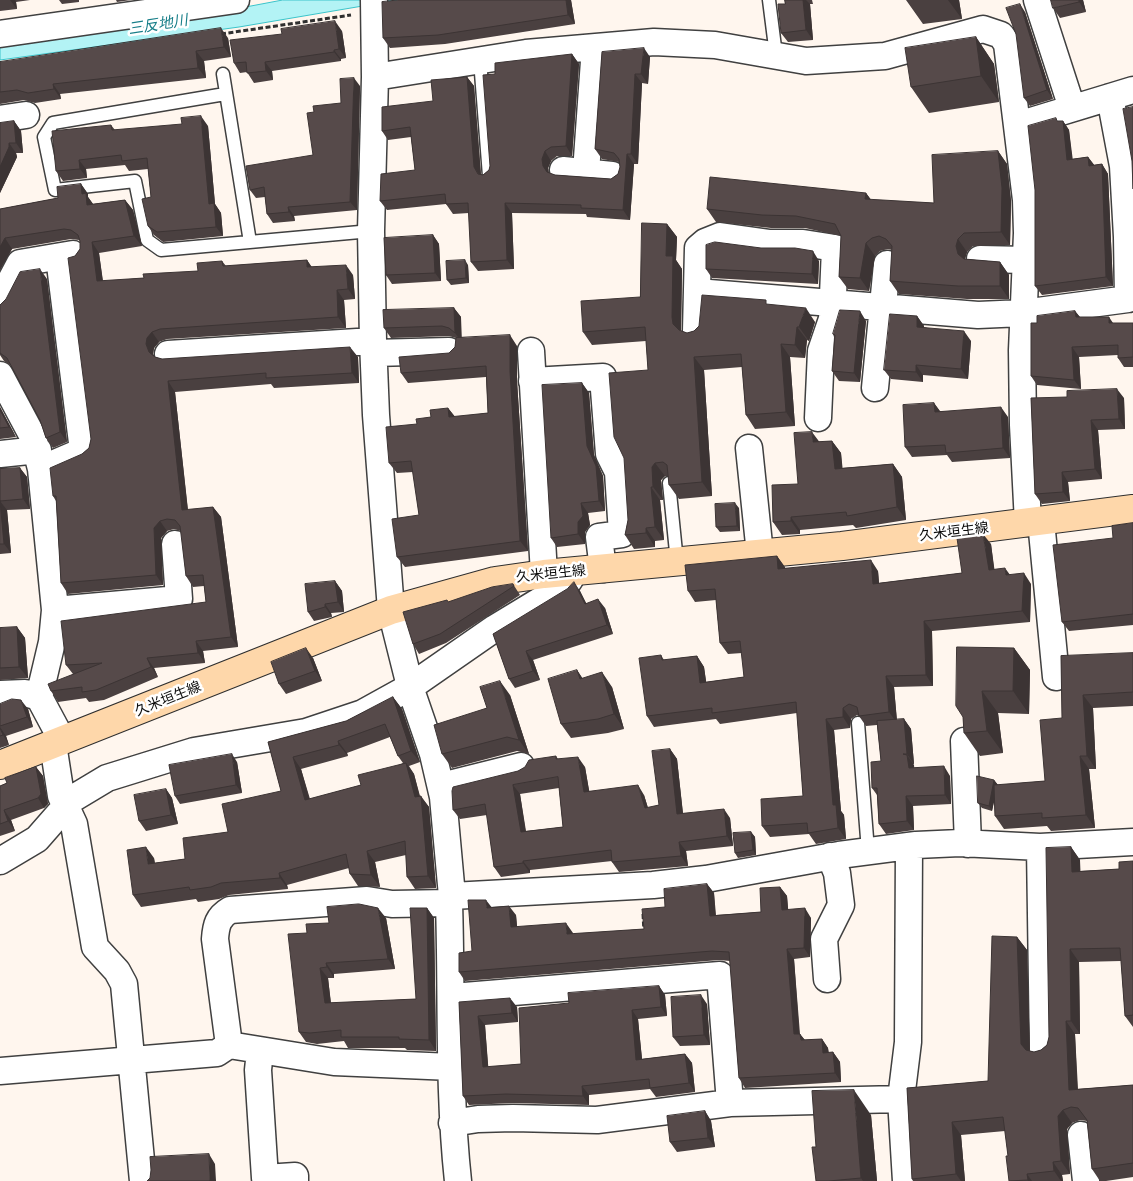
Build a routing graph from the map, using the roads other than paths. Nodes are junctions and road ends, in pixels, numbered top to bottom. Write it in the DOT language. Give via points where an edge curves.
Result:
graph roads {
  1 [pos="236,0"];
  2 [pos="769,0"];
  3 [pos="1037,0"];
  4 [pos="163,5"];
  5 [pos="374,7"];
  6 [pos="0,34"];
  7 [pos="595,47"];
  8 [pos="776,55"];
  9 [pos="480,60"];
  10 [pos="223,74"];
  11 [pos="375,76"];
  12 [pos="225,94"];
  13 [pos="1121,94"];
  14 [pos="1072,108"];
  15 [pos="26,115"];
  16 [pos="0,119"];
  17 [pos="1018,125"];
  18 [pos="612,174"];
  19 [pos="489,176"];
  20 [pos="371,231"];
  21 [pos="250,242"];
  22 [pos="980,259"];
  23 [pos="1026,260"];
  24 [pos="887,264"];
  25 [pos="697,292"];
  26 [pos="0,301"];
  27 [pos="832,303"];
  28 [pos="884,308"];
  29 [pos="1024,313"];
  30 [pos="696,331"];
  31 [pos="374,347"];
  32 [pos="449,351"];
  33 [pos="530,351"];
  34 [pos="168,354"];
  35 [pos="0,375"];
  36 [pos="532,382"];
  37 [pos="875,388"];
  38 [pos="818,418"];
  39 [pos="749,448"];
  40 [pos="0,454"];
  41 [pos="40,460"];
  42 [pos="670,483"];
  43 [pos="1133,509"];
  44 [pos="1035,522"];
  45 [pos="175,544"];
  46 [pos="760,554"];
  47 [pos="677,562"];
  48 [pos="603,569"];
  49 [pos="572,572"];
  50 [pos="544,574"];
  51 [pos="55,610"];
  52 [pos="391,610"];
  53 [pos="1056,677"];
  54 [pos="410,686"];
  55 [pos="0,694"];
  56 [pos="39,697"];
  57 [pos="858,723"];
  58 [pos="964,741"];
  59 [pos="58,742"];
  60 [pos="0,765"];
  61 [pos="521,766"];
  62 [pos="441,786"];
  63 [pos="65,806"];
  64 [pos="1133,842"];
  65 [pos="968,844"];
  66 [pos="909,846"];
  67 [pos="1040,847"];
  68 [pos="868,851"];
  69 [pos="830,856"];
  70 [pos="0,862"];
  71 [pos="451,899"];
  72 [pos="827,979"];
  73 [pos="452,997"];
  74 [pos="1048,1036"];
  75 [pos="229,1045"];
  76 [pos="260,1052"];
  77 [pos="132,1060"];
  78 [pos="452,1067"];
  79 [pos="0,1071"];
  80 [pos="901,1099"];
  81 [pos="730,1103"];
  82 [pos="452,1123"];
  83 [pos="1081,1134"];
  84 [pos="143,1181"];
  85 [pos="296,1181"];
  86 [pos="458,1181"];
  87 [pos="906,1181"];
  88 [pos="1086,1181"];
  1 -- 4 [label="street"];
  2 -- 8 [label="lane"];
  3 -- 14 [label="street"];
  4 -- 6 [label="street"];
  5 -- 11 [label="street"];
  7 -- 8 [label="street" via="688,42"];
  7 -- 9 [label="street"];
  7 -- 18 [label="street" via="575,171"];
  8 -- 17 [label="street" via="806,61 863,59 914,49 970,31 992,30 1007,44"];
  9 -- 11 [label="street"];
  9 -- 19 [label="lane"];
  10 -- 12 [label="lane"];
  11 -- 20 [label="street"];
  12 -- 21 [label="lane"];
  12 -- 21 [label="lane" via="53,123 44,137 55,190 135,181 147,240 161,250"];
  13 -- 14 [label="street"];
  13 -- 29 [label="street" via="1128,299"];
  14 -- 17 [label="street"];
  15 -- 16 [label="street"];
  17 -- 23 [label="street" via="1026,200"];
  20 -- 21 [label="lane"];
  20 -- 31 [label="street"];
  22 -- 23 [label="street"];
  23 -- 29 [label="street"];
  24 -- 28 [label="street"];
  25 -- 27 [label="street"];
  25 -- 27 [label="street" via="698,248 720,236 835,248"];
  25 -- 30 [label="street"];
  26 -- 41 [label="street" via="20,263 66,256 83,451"];
  27 -- 28 [label="street"];
  27 -- 38 [label="street" via="832,319 821,351"];
  28 -- 29 [label="street" via="978,315"];
  28 -- 37 [label="street"];
  29 -- 44 [label="street" via="1023,425"];
  31 -- 32 [label="street"];
  31 -- 34 [label="street"];
  31 -- 52 [label="street"];
  33 -- 36 [label="street"];
  35 -- 41 [label="street" via="20,408"];
  36 -- 48 [label="street" via="603,377 609,454 618,472 622,534 599,537"];
  36 -- 50 [label="street"];
  39 -- 46 [label="street"];
  40 -- 41 [label="street"];
  41 -- 51 [label="street"];
  42 -- 47 [label="lane"];
  43 -- 44 [label="main road, 久米垣生線"];
  44 -- 46 [label="main road, 久米垣生線"];
  44 -- 53 [label="street"];
  45 -- 51 [label="street" via="180,599"];
  46 -- 47 [label="main road, 久米垣生線"];
  47 -- 48 [label="main road, 久米垣生線"];
  48 -- 49 [label="main road, 久米垣生線"];
  49 -- 50 [label="main road, 久米垣生線"];
  49 -- 54 [label="street" via="566,585"];
  50 -- 52 [label="main road, 久米垣生線" via="495,581"];
  51 -- 56 [label="street" via="52,642"];
  52 -- 54 [label="street"];
  52 -- 59 [label="main road, 久米垣生線"];
  54 -- 62 [label="street"];
  54 -- 63 [label="street" via="364,713 341,722 276,738 194,751 125,771 86,790"];
  55 -- 56 [label="street" via="25,692"];
  56 -- 59 [label="street"];
  57 -- 68 [label="lane"];
  58 -- 65 [label="street"];
  59 -- 60 [label="main road, 久米垣生線"];
  59 -- 63 [label="street" via="61,796"];
  61 -- 62 [label="street"];
  62 -- 71 [label="street"];
  63 -- 70 [label="street" via="38,839"];
  63 -- 77 [label="street" via="74,824 95,947 124,984"];
  64 -- 67 [label="street"];
  65 -- 66 [label="street"];
  65 -- 67 [label="street"];
  66 -- 68 [label="street"];
  66 -- 80 [label="street" via="908,1032"];
  67 -- 74 [label="street"];
  68 -- 69 [label="street"];
  69 -- 71 [label="street" via="706,879"];
  69 -- 72 [label="street" via="837,873 841,905 824,938"];
  71 -- 73 [label="street"];
  71 -- 75 [label="street" via="392,904 367,900 239,909 222,915 216,925 215,939"];
  73 -- 78 [label="street"];
  73 -- 81 [label="street" via="720,975"];
  75 -- 76 [label="street"];
  75 -- 77 [label="street" via="217,1052"];
  76 -- 78 [label="street" via="334,1062"];
  76 -- 85 [label="street" via="258,1070 264,1178 295,1176"];
  77 -- 79 [label="street"];
  77 -- 84 [label="street"];
  78 -- 82 [label="street"];
  80 -- 81 [label="street"];
  80 -- 87 [label="street"];
  81 -- 82 [label="street" via="597,1120 504,1118"];
  82 -- 86 [label="street"];
  83 -- 88 [label="street"];
}
